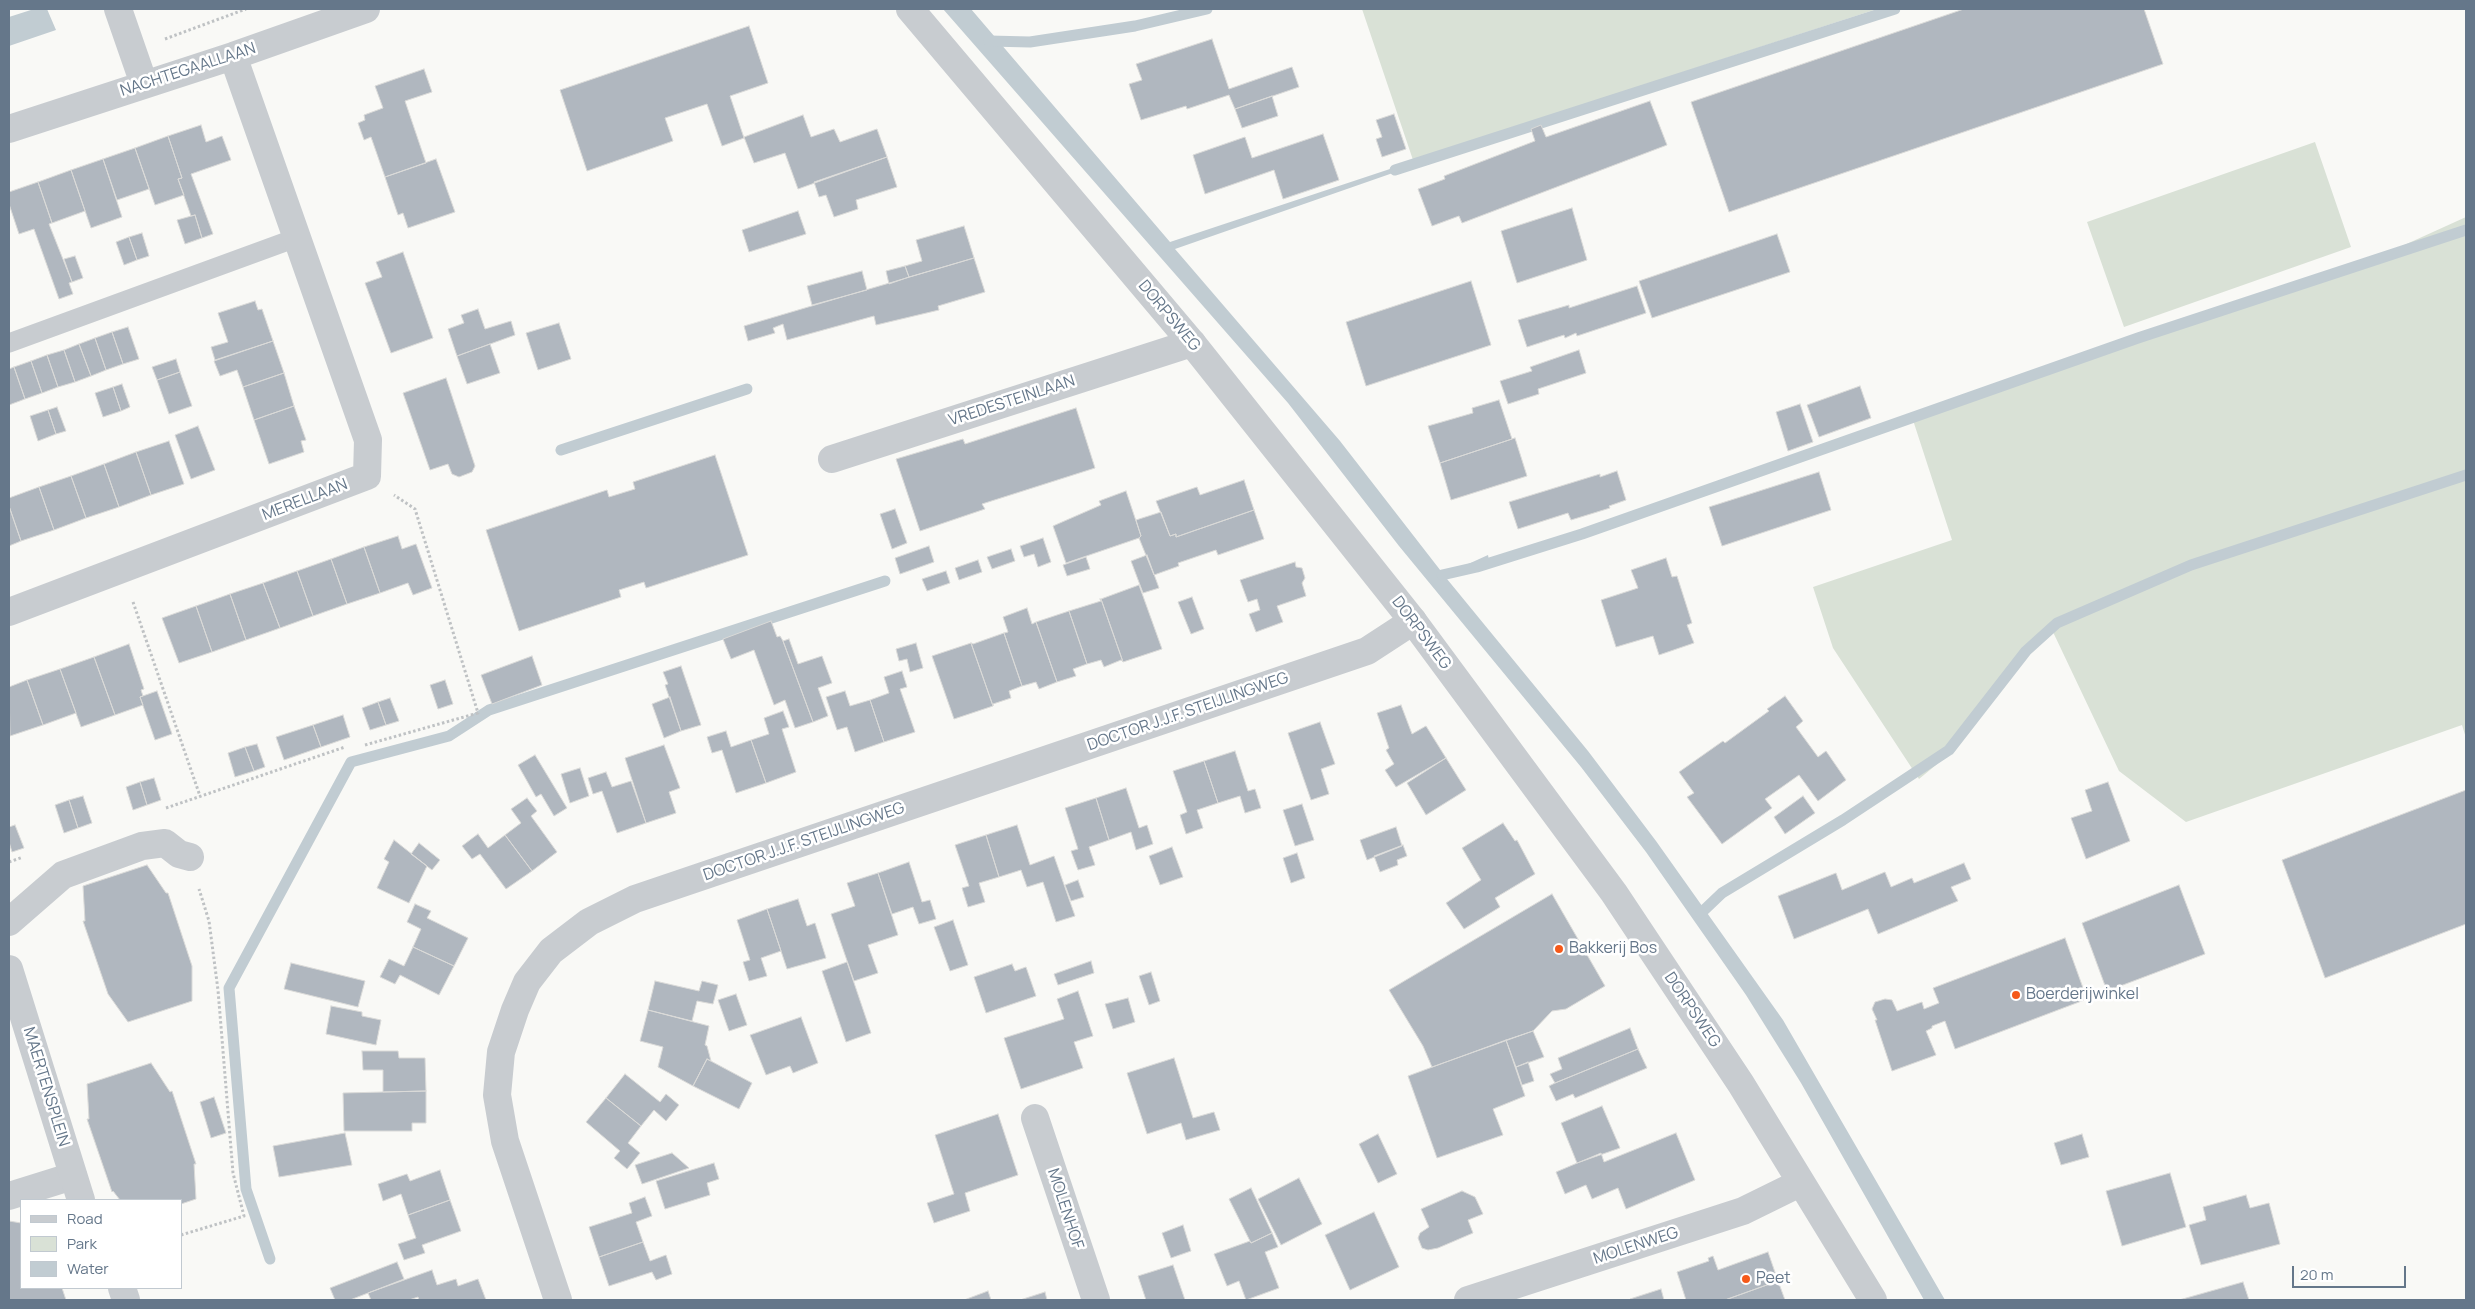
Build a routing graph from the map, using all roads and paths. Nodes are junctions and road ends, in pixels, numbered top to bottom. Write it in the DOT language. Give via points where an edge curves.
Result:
graph roads {
  1 [pos="118,9"];
  2 [pos="366,9"];
  3 [pos="910,9"];
  4 [pos="233,56"];
  5 [pos="144,84"];
  6 [pos="9,129"];
  7 [pos="296,238"];
  8 [pos="9,343"];
  9 [pos="1192,343"];
  10 [pos="832,459"];
  11 [pos="367,476"];
  12 [pos="122,570"];
  13 [pos="9,612"];
  14 [pos="1413,621"];
  15 [pos="365,745"];
  16 [pos="345,747"];
  17 [pos="200,796"];
  18 [pos="164,809"];
  19 [pos="23,857"];
  20 [pos="190,857"];
  21 [pos="9,862"];
  22 [pos="9,922"];
  23 [pos="9,969"];
  24 [pos="1035,1118"];
  25 [pos="1800,1183"];
  26 [pos="77,1188"];
  27 [pos="9,1196"];
  28 [pos="182,1235"];
  29 [pos="558,1300"];
  30 [pos="1096,1300"];
  31 [pos="1468,1300"];
  32 [pos="1873,1300"];
  1 -- 5 [label="street"];
  2 -- 4 [label="street, NACHTEGAALLAAN"];
  3 -- 9 [label="street, DORPSWEG"];
  4 -- 5 [label="street, NACHTEGAALLAAN"];
  4 -- 7 [label="street, MERELLAAN"];
  5 -- 6 [label="street, NACHTEGAALLAAN"];
  7 -- 8 [label="lane"];
  7 -- 11 [label="street, MERELLAAN" via="368,440"];
  9 -- 10 [label="street, VREDESTEINLAAN"];
  9 -- 14 [label="street, DORPSWEG"];
  11 -- 12 [label="street, MERELLAAN"];
  11 -- 15 [label="path" via="415,509 478,713"];
  12 -- 13 [label="street, MERELLAAN"];
  12 -- 17 [label="path"];
  14 -- 25 [label="street, DORPSWEG" via="1614,893 1741,1084"];
  14 -- 29 [label="street, DOCTOR J.J.F. STEIJLINGWEG" via="1367,651 635,899 589,922 551,951 527,982 515,1010 501,1052 497,1095 505,1141"];
  16 -- 17 [label="path"];
  17 -- 18 [label="path"];
  19 -- 21 [label="path"];
  20 -- 22 [label="street" via="165,843 142,846 63,874"];
  20 -- 28 [label="path" via="209,921 218,990 232,1173 244,1216"];
  23 -- 26 [label="street, MAERTENSPLEIN"];
  24 -- 30 [label="street, MOLENHOF"];
  25 -- 31 [label="street, MOLENWEG" via="1743,1211"];
  25 -- 32 [label="street, DORPSWEG"];
  26 -- 27 [label="street, MAERTENSPLEIN"];
}
